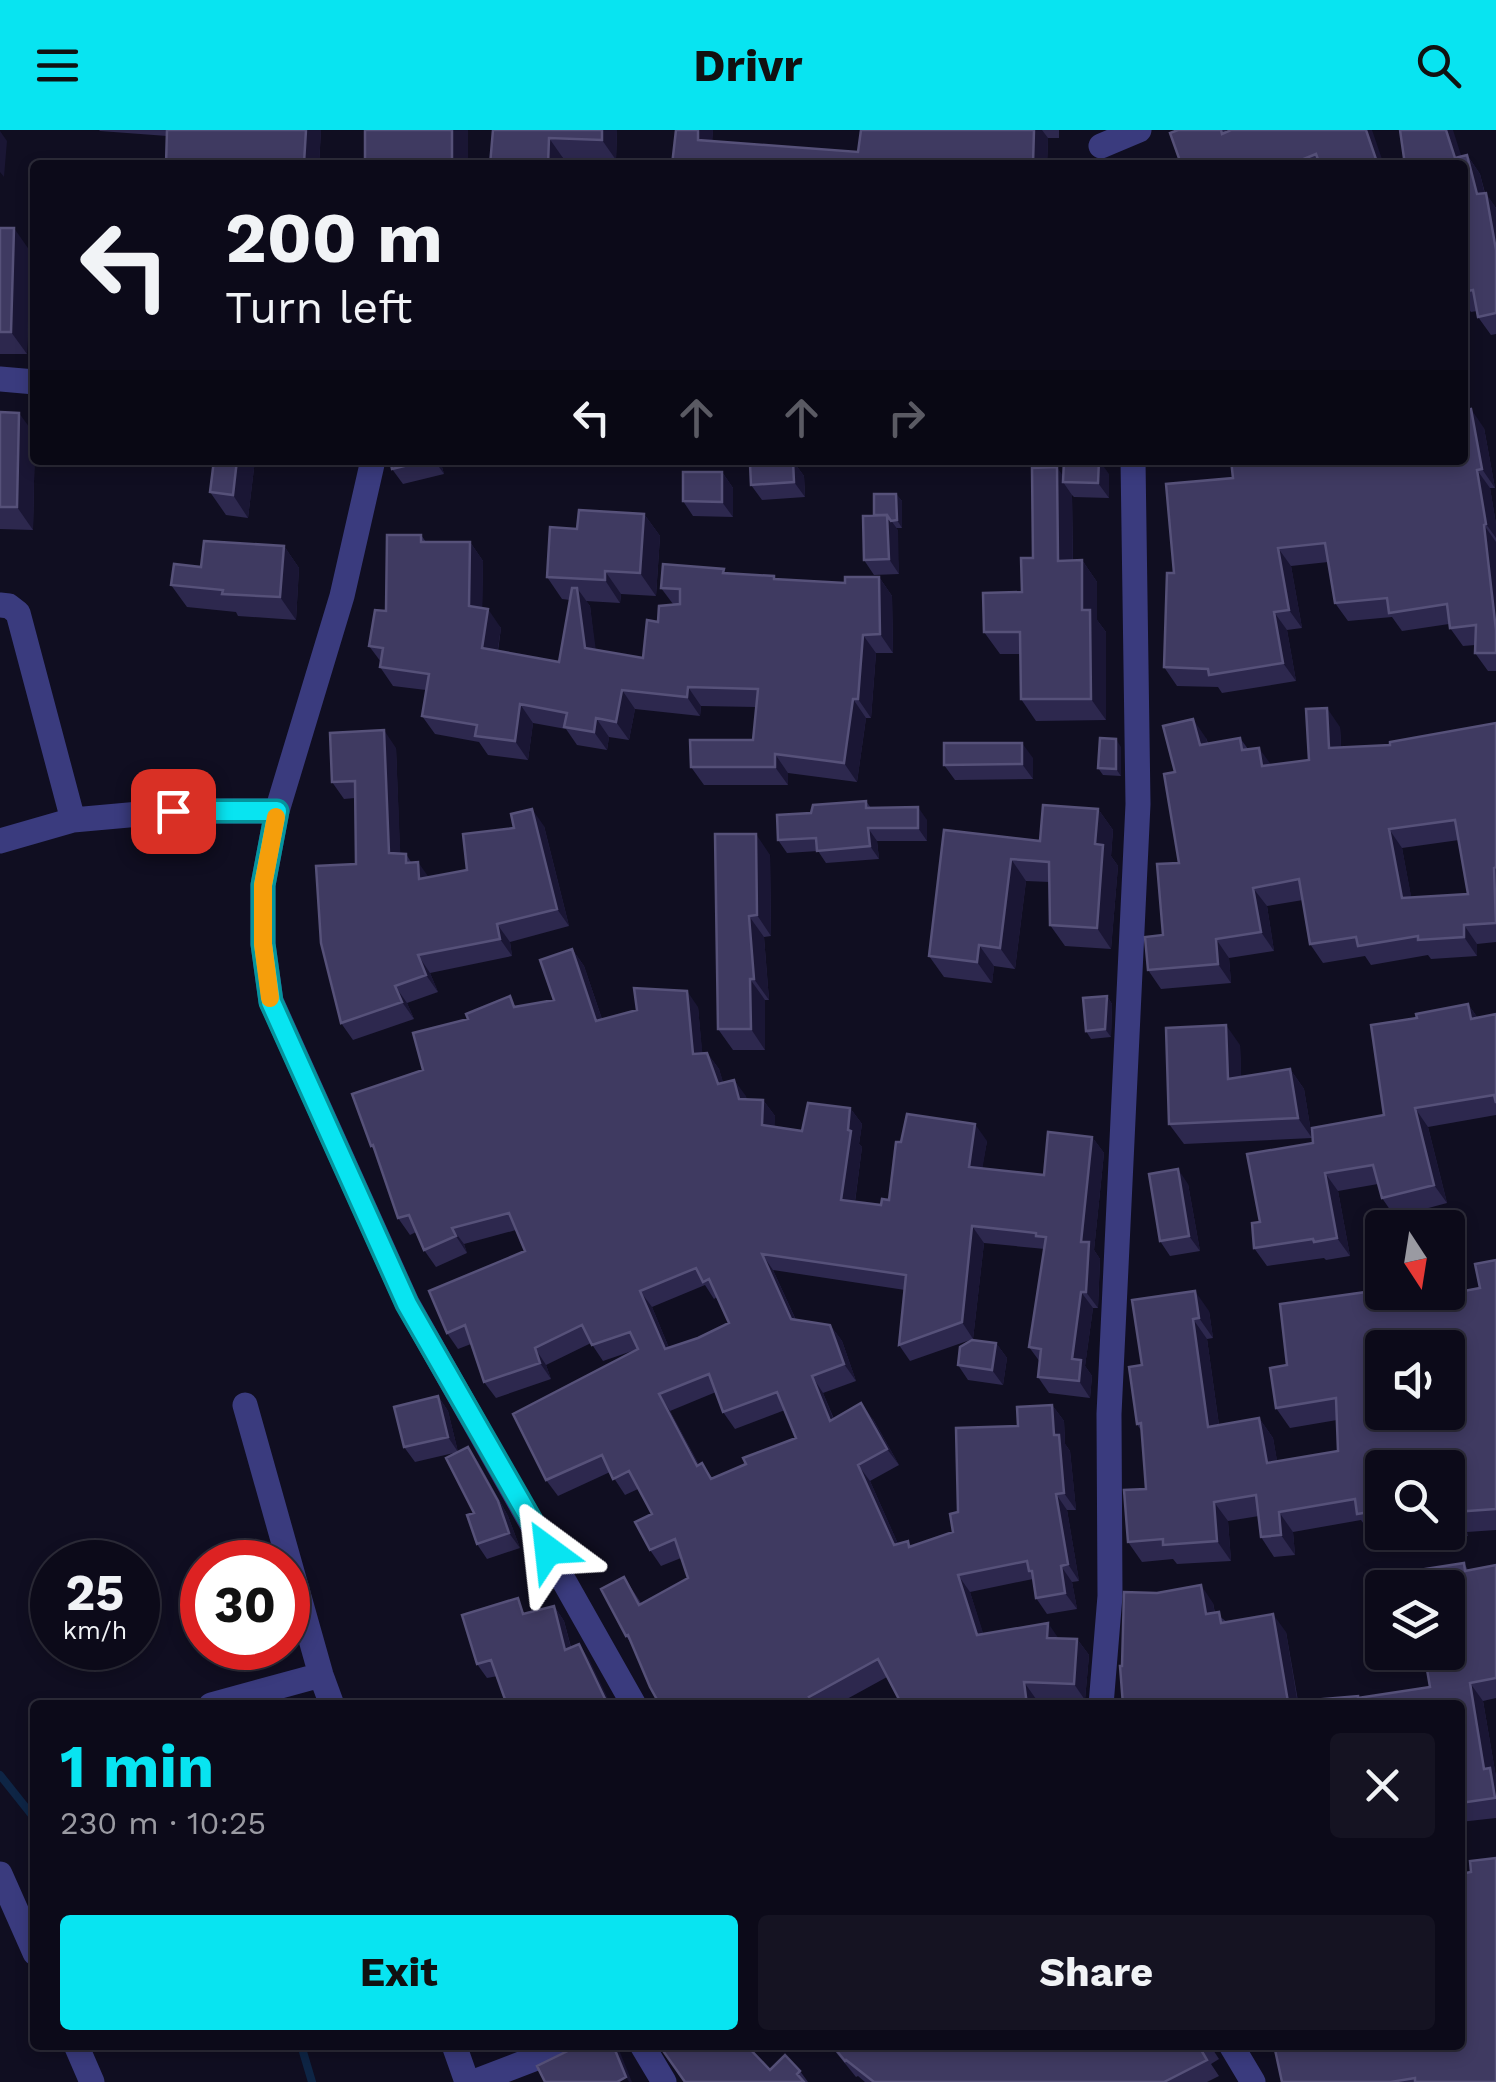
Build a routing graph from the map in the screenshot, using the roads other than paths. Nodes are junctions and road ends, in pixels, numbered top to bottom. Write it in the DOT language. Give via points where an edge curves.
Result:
graph roads {
  1 [pos="1139,130"];
  2 [pos="1101,147"];
  3 [pos="0,380"];
  4 [pos="30,382"];
  5 [pos="372,465"];
  6 [pos="1132,465"];
  7 [pos="0,605"];
  8 [pos="277,811"];
  9 [pos="73,820"];
  10 [pos="0,841"];
  11 [pos="245,1405"];
  12 [pos="321,1675"];
  13 [pos="229,1700"];
  14 [pos="330,1700"];
  15 [pos="631,1700"];
  16 [pos="1101,1700"];
  17 [pos="0,1874"];
  18 [pos="30,1942"];
  19 [pos="78,2050"];
  20 [pos="456,2050"];
  21 [pos="557,2050"];
  22 [pos="645,2050"];
  23 [pos="1234,2050"];
  24 [pos="92,2082"];
  25 [pos="471,2082"];
  26 [pos="664,2082"];
  27 [pos="1252,2082"];
  1 -- 2 [label="street"];
  3 -- 4 [label="street"];
  5 -- 8 [label="street" via="342,596"];
  6 -- 16 [label="street" via="1138,804 1108,1414 1110,1596"];
  7 -- 9 [label="street" via="18,613"];
  8 -- 9 [label="street"];
  8 -- 15 [label="street" via="263,885 271,1002 407,1304"];
  9 -- 10 [label="street"];
  11 -- 12 [label="street"];
  12 -- 13 [label="street"];
  12 -- 14 [label="street"];
  17 -- 18 [label="street"];
  19 -- 24 [label="street"];
  20 -- 25 [label="street"];
  21 -- 25 [label="street"];
  22 -- 26 [label="street"];
  23 -- 27 [label="street"];
}
